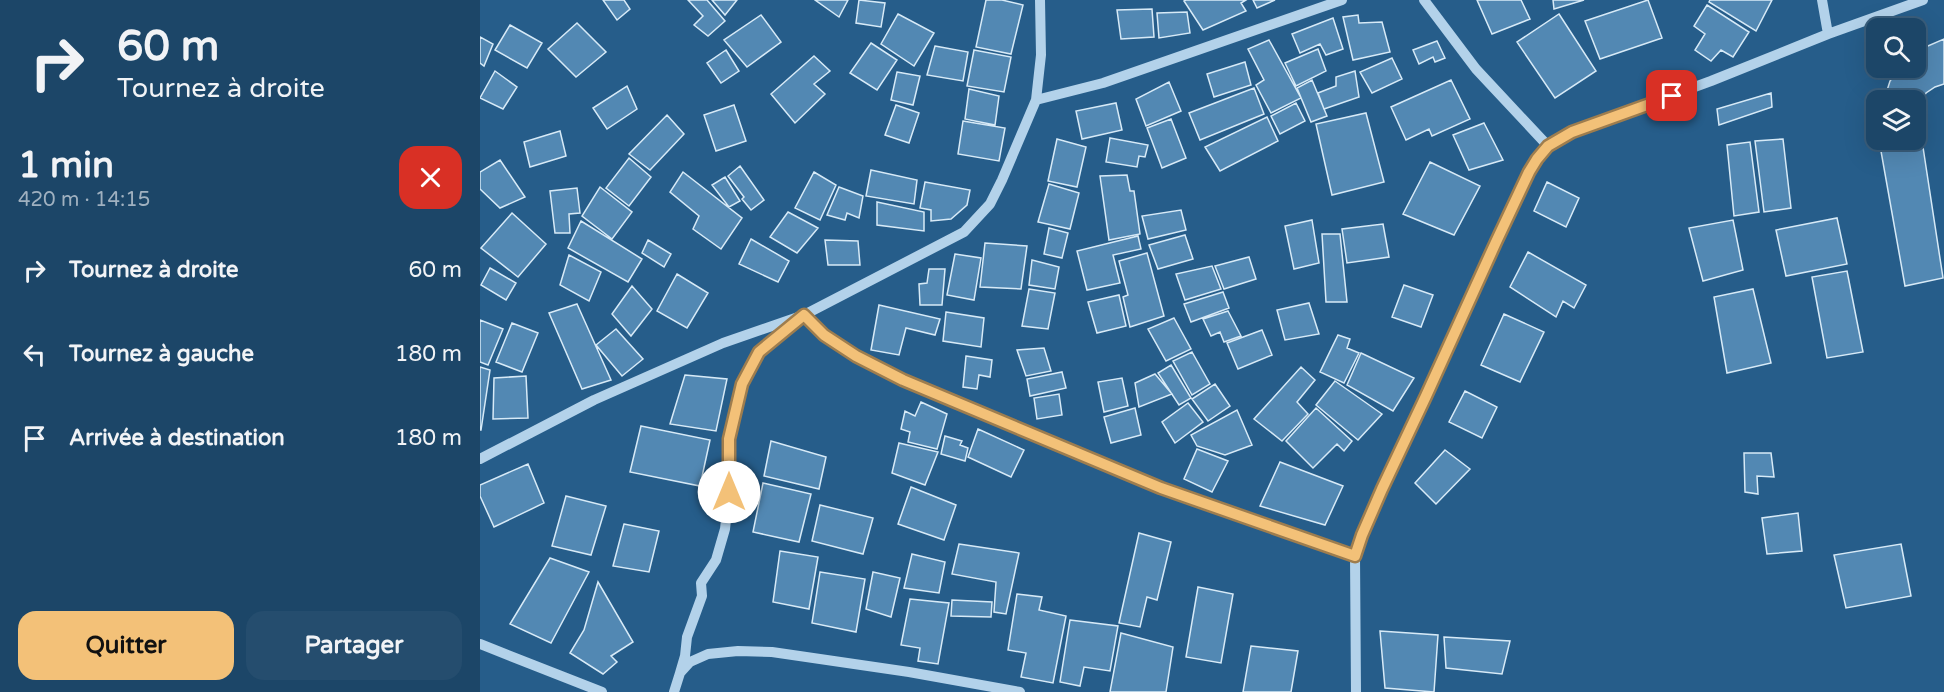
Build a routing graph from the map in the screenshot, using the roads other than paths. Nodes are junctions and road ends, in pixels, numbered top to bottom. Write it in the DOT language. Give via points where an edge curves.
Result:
graph roads {
  1 [pos="1040,0"];
  2 [pos="1342,0"];
  3 [pos="1424,0"];
  4 [pos="1822,0"];
  5 [pos="1923,0"];
  6 [pos="1828,34"];
  7 [pos="1036,100"];
  8 [pos="1548,146"];
  9 [pos="804,315"];
  10 [pos="480,459"];
  11 [pos="1355,556"];
  12 [pos="480,644"];
  13 [pos="680,673"];
  14 [pos="602,692"];
  15 [pos="674,692"];
  16 [pos="1020,692"];
  17 [pos="1356,692"];
  1 -- 7 [label="street" via="1041,55"];
  2 -- 7 [label="street" via="1103,82"];
  3 -- 8 [label="street" via="1476,69"];
  4 -- 6 [label="street"];
  5 -- 6 [label="street"];
  6 -- 8 [label="street" via="1572,132"];
  7 -- 9 [label="street" via="990,204 964,232"];
  8 -- 11 [label="street" via="1529,172 1500,232"];
  9 -- 10 [label="street" via="723,344 594,400"];
  9 -- 11 [label="street" via="824,335 903,380 1161,488"];
  9 -- 13 [label="street" via="759,352 742,384 729,439 725,530 716,560 701,583 702,596 687,637"];
  11 -- 17 [label="street"];
  12 -- 14 [label="street"];
  13 -- 15 [label="street"];
  13 -- 16 [label="street" via="690,662 708,654 772,652"];
}
